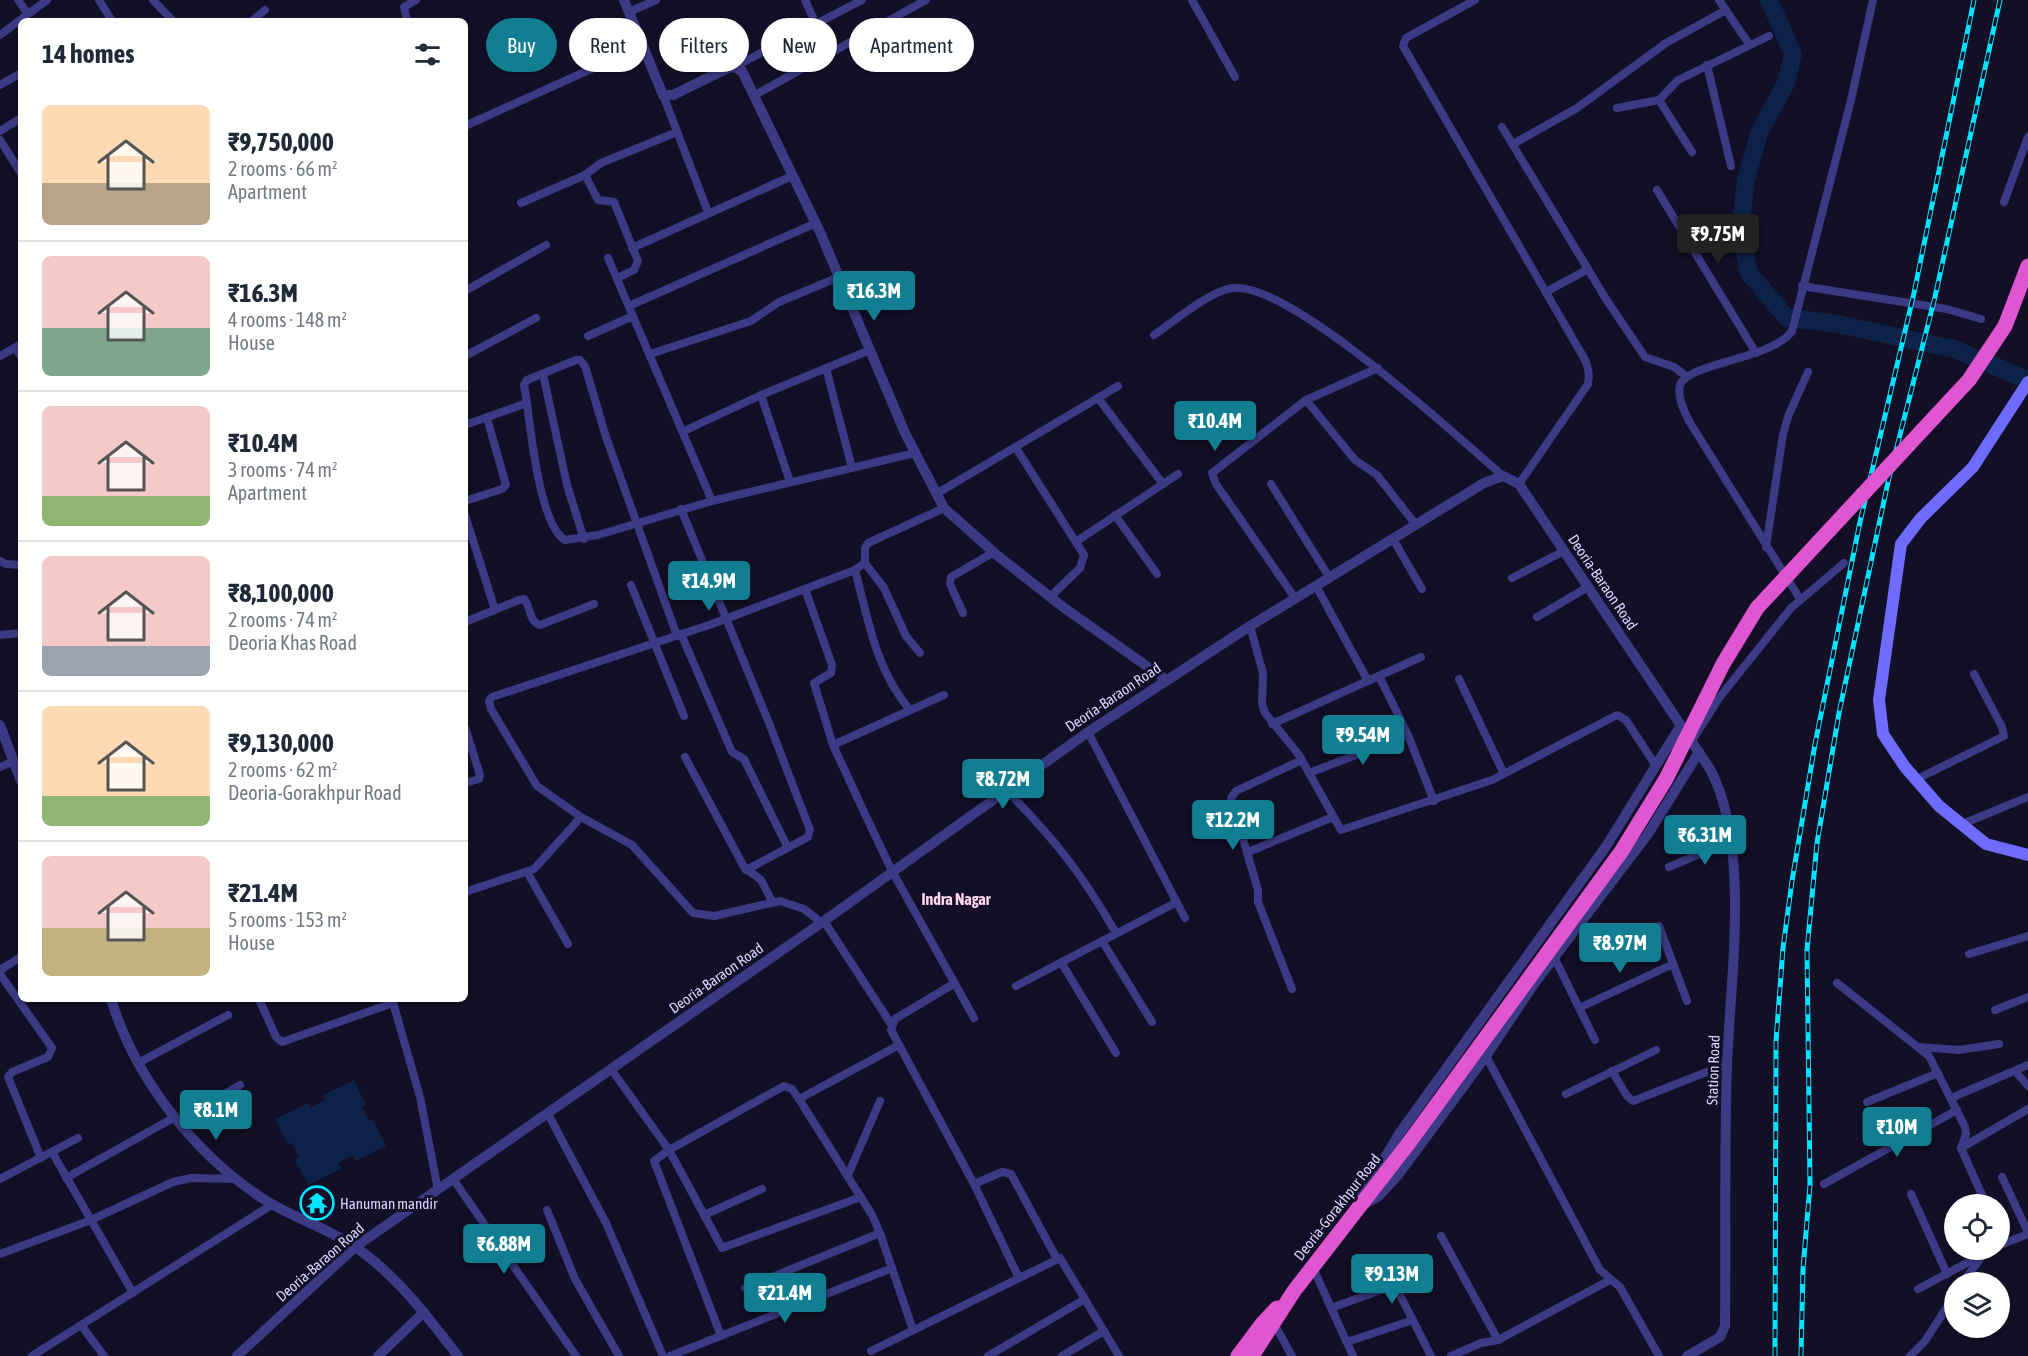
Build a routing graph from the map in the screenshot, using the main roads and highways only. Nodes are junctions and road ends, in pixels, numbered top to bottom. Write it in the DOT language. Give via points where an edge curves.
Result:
graph roads {
  1 [pos="2028,266"];
  2 [pos="2028,382"];
  3 [pos="2028,855"];
  4 [pos="1272,1320"];
  5 [pos="1238,1356"];
  6 [pos="1252,1356"];
  1 -- 4 [label="highway, Deoria-Gorakhpur Road, bridge" via="2005,326 1969,380 1757,608 1666,779 1621,852 1408,1144"];
  2 -- 3 [label="main road" via="1973,467 1921,518 1901,544 1879,719 1883,734 1915,780 1960,825 1986,844"];
  4 -- 5 [label="highway"];
  4 -- 6 [label="highway"];
}
